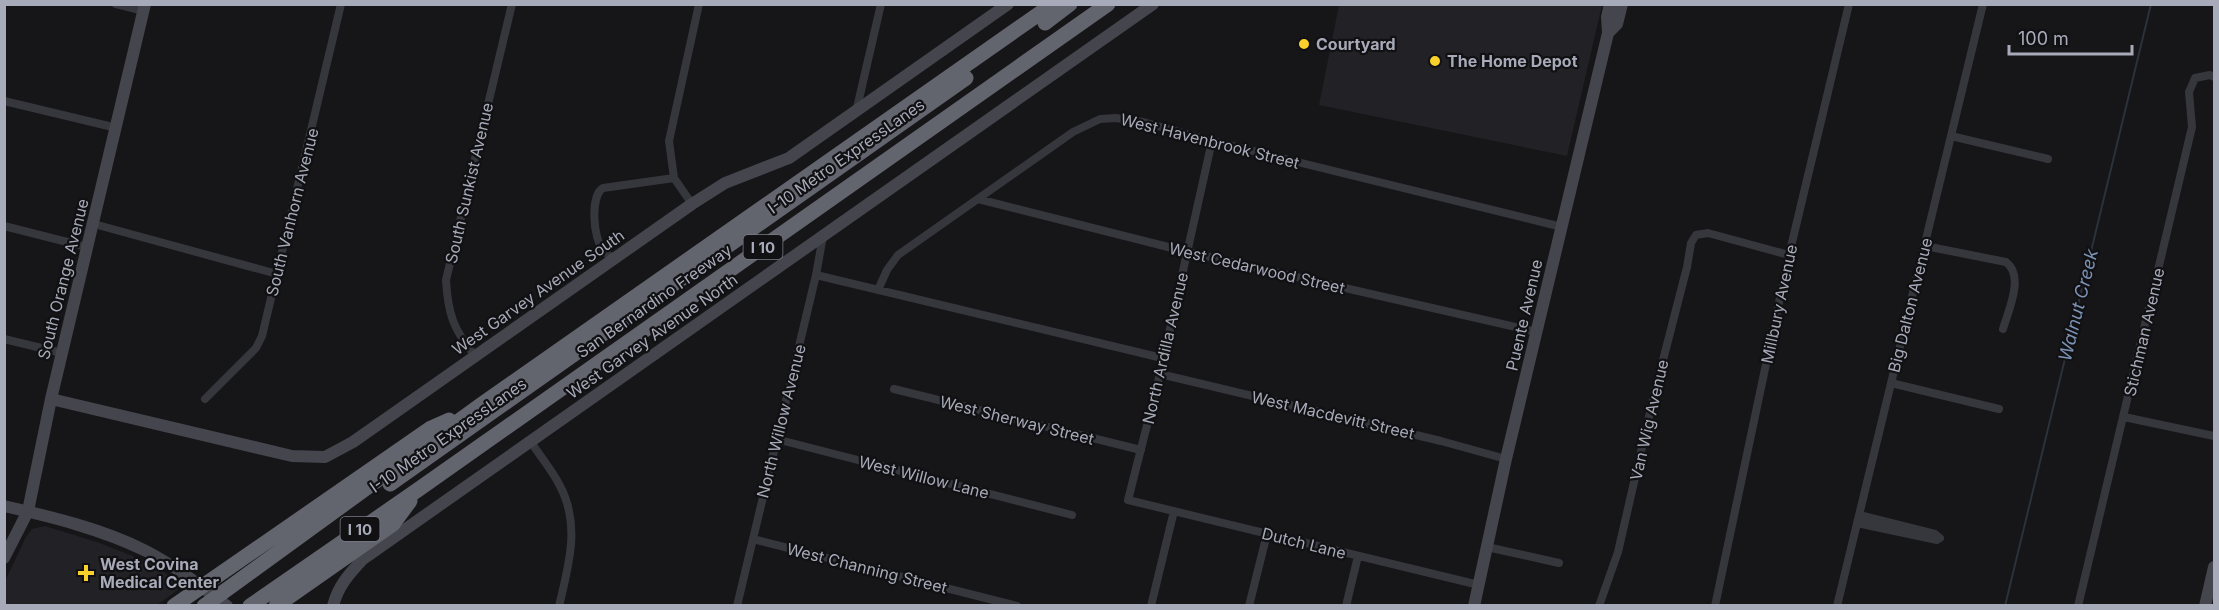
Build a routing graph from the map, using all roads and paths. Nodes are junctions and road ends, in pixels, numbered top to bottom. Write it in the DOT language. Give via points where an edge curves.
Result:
graph roads {
  1 [pos="116,4"];
  2 [pos="341,4"];
  3 [pos="512,4"];
  4 [pos="699,4"];
  5 [pos="881,4"];
  6 [pos="1008,4"];
  7 [pos="1053,4"];
  8 [pos="1070,4"];
  9 [pos="1092,4"];
  10 [pos="1108,4"];
  11 [pos="1153,4"];
  12 [pos="1610,4"];
  13 [pos="1622,4"];
  14 [pos="1849,4"];
  15 [pos="1983,4"];
  16 [pos="145,8"];
  17 [pos="1608,33"];
  18 [pos="2214,77"];
  19 [pos="4,101"];
  20 [pos="856,112"];
  21 [pos="117,128"];
  22 [pos="1951,136"];
  23 [pos="1212,141"];
  24 [pos="2048,159"];
  25 [pos="674,177"];
  26 [pos="978,199"];
  27 [pos="692,204"];
  28 [pos="94,224"];
  29 [pos="4,226"];
  30 [pos="1562,227"];
  31 [pos="823,236"];
  32 [pos="1925,246"];
  33 [pos="87,247"];
  34 [pos="1188,252"];
  35 [pos="1789,255"];
  36 [pos="614,259"];
  37 [pos="277,274"];
  38 [pos="816,275"];
  39 [pos="878,290"];
  40 [pos="2003,329"];
  41 [pos="1538,332"];
  42 [pos="4,339"];
  43 [pos="62,353"];
  44 [pos="475,356"];
  45 [pos="1162,358"];
  46 [pos="1160,374"];
  47 [pos="1891,383"];
  48 [pos="894,389"];
  49 [pos="51,399"];
  50 [pos="205,399"];
  51 [pos="482,404"];
  52 [pos="1999,409"];
  53 [pos="2124,417"];
  54 [pos="2214,436"];
  55 [pos="776,438"];
  56 [pos="531,442"];
  57 [pos="1141,450"];
  58 [pos="1506,459"];
  59 [pos="419,489"];
  60 [pos="1128,500"];
  61 [pos="4,506"];
  62 [pos="28,511"];
  63 [pos="1174,511"];
  64 [pos="1072,515"];
  65 [pos="1858,519"];
  66 [pos="1267,534"];
  67 [pos="753,539"];
  68 [pos="285,546"];
  69 [pos="1487,547"];
  70 [pos="1358,556"];
  71 [pos="4,558"];
  72 [pos="1559,563"];
  73 [pos="2214,567"];
  74 [pos="302,569"];
  75 [pos="1479,585"];
  76 [pos="206,605"];
  77 [pos="251,605"];
  78 [pos="174,606"];
  79 [pos="227,606"];
  80 [pos="276,606"];
  81 [pos="333,606"];
  82 [pos="560,606"];
  83 [pos="737,606"];
  84 [pos="1017,606"];
  85 [pos="1151,606"];
  86 [pos="1249,606"];
  87 [pos="1346,606"];
  88 [pos="1474,606"];
  89 [pos="1599,606"];
  90 [pos="1714,606"];
  91 [pos="1837,606"];
  92 [pos="2078,606"];
  93 [pos="2205,606"];
  1 -- 16 [label="street"];
  2 -- 37 [label="street, South Vanhorn Avenue"];
  3 -- 44 [label="street, South Sunkist Avenue" via="446,280 459,338"];
  4 -- 25 [label="street" via="669,141"];
  5 -- 20 [label="street"];
  6 -- 20 [label="street, West Garvey Avenue South"];
  7 -- 51 [label="highway, San Bernardino Freeway / I 10"];
  8 -- 68 [label="highway, I-10 Metro ExpressLanes" via="308,542"];
  9 -- 74 [label="highway, I-10 Metro ExpressLanes" via="314,550"];
  10 -- 59 [label="highway, San Bernardino Freeway / I 10"];
  11 -- 31 [label="street, West Garvey Avenue North"];
  12 -- 17 [label="street, Puente Avenue"];
  13 -- 17 [label="street, Puente Avenue" via="1617,24"];
  14 -- 35 [label="street, Millbury Avenue"];
  15 -- 22 [label="street, Big Dalton Avenue"];
  16 -- 21 [label="street, South Orange Avenue"];
  17 -- 30 [label="street, Puente Avenue"];
  18 -- 53 [label="street, Stichman Avenue" via="2195,78 2188,92 2192,127"];
  19 -- 21 [label="street"];
  20 -- 27 [label="street, West Garvey Avenue South" via="789,158 725,183"];
  21 -- 28 [label="street, South Orange Avenue"];
  22 -- 24 [label="street"];
  22 -- 32 [label="street, Big Dalton Avenue"];
  23 -- 26 [label="street, West Havenbrook Street" via="1143,122 1100,118 1073,132"];
  23 -- 30 [label="street, West Havenbrook Street"];
  23 -- 34 [label="street, North Ardilla Avenue"];
  25 -- 27 [label="street"];
  25 -- 36 [label="street" via="598,191 597,238"];
  26 -- 34 [label="street, West Cedarwood Street"];
  26 -- 39 [label="street, West Havenbrook Street" via="898,255"];
  27 -- 36 [label="street, West Garvey Avenue South"];
  28 -- 33 [label="street, South Orange Avenue"];
  28 -- 37 [label="street"];
  29 -- 33 [label="street"];
  30 -- 41 [label="street, Puente Avenue"];
  31 -- 38 [label="street, North Willow Avenue"];
  31 -- 56 [label="street, West Garvey Avenue North"];
  32 -- 40 [label="street" via="2011,266 2015,282"];
  32 -- 47 [label="street, Big Dalton Avenue"];
  33 -- 43 [label="street, South Orange Avenue"];
  34 -- 41 [label="street, West Cedarwood Street"];
  34 -- 45 [label="street, North Ardilla Avenue"];
  35 -- 89 [label="street, Van Wig Avenue" via="1708,233 1695,235 1618,552"];
  35 -- 90 [label="street, Millbury Avenue"];
  36 -- 44 [label="street, West Garvey Avenue South"];
  37 -- 50 [label="street, South Vanhorn Avenue" via="256,348"];
  38 -- 39 [label="street"];
  38 -- 55 [label="street, North Willow Avenue"];
  39 -- 45 [label="street"];
  41 -- 58 [label="street, Puente Avenue"];
  42 -- 43 [label="street"];
  43 -- 49 [label="street, South Orange Avenue"];
  44 -- 49 [label="street, West Garvey Avenue South" via="353,442 325,457 292,456"];
  45 -- 46 [label="street, North Ardilla Avenue"];
  46 -- 57 [label="street, North Ardilla Avenue"];
  46 -- 58 [label="street, West Macdevitt Street"];
  47 -- 52 [label="street"];
  47 -- 65 [label="street, Big Dalton Avenue"];
  48 -- 57 [label="street, West Sherway Street"];
  49 -- 62 [label="street, South Orange Avenue"];
  51 -- 68 [label="highway, San Bernardino Freeway / I 10"];
  51 -- 78 [label="highway" via="431,428"];
  53 -- 54 [label="street"];
  53 -- 92 [label="street, Stichman Avenue"];
  55 -- 64 [label="street, West Willow Lane"];
  55 -- 67 [label="street, North Willow Avenue"];
  56 -- 81 [label="street, West Garvey Avenue North" via="363,559 346,576"];
  56 -- 82 [label="street" via="560,484 572,518 571,555"];
  57 -- 60 [label="street, North Ardilla Avenue"];
  58 -- 69 [label="street, Puente Avenue"];
  59 -- 74 [label="highway, San Bernardino Freeway / I 10"];
  59 -- 80 [label="highway" via="393,524"];
  60 -- 63 [label="street, Dutch Lane"];
  61 -- 62 [label="street"];
  62 -- 71 [label="street, South Orange Avenue"];
  62 -- 79 [label="street" via="101,532 145,550"];
  63 -- 66 [label="street, Dutch Lane"];
  63 -- 85 [label="street"];
  65 -- 65 [label="street" via="1937,540 1940,538 1935,534"];
  65 -- 91 [label="street, Big Dalton Avenue"];
  66 -- 70 [label="street, Dutch Lane"];
  66 -- 86 [label="street"];
  67 -- 83 [label="street, North Willow Avenue"];
  67 -- 84 [label="street, West Channing Street"];
  68 -- 76 [label="highway, San Bernardino Freeway / I 10"];
  69 -- 72 [label="street"];
  69 -- 75 [label="street, Puente Avenue"];
  70 -- 75 [label="street, Dutch Lane"];
  70 -- 87 [label="street"];
  73 -- 93 [label="street"];
  74 -- 77 [label="highway, San Bernardino Freeway / I 10"];
  75 -- 88 [label="street, Puente Avenue"];
}
